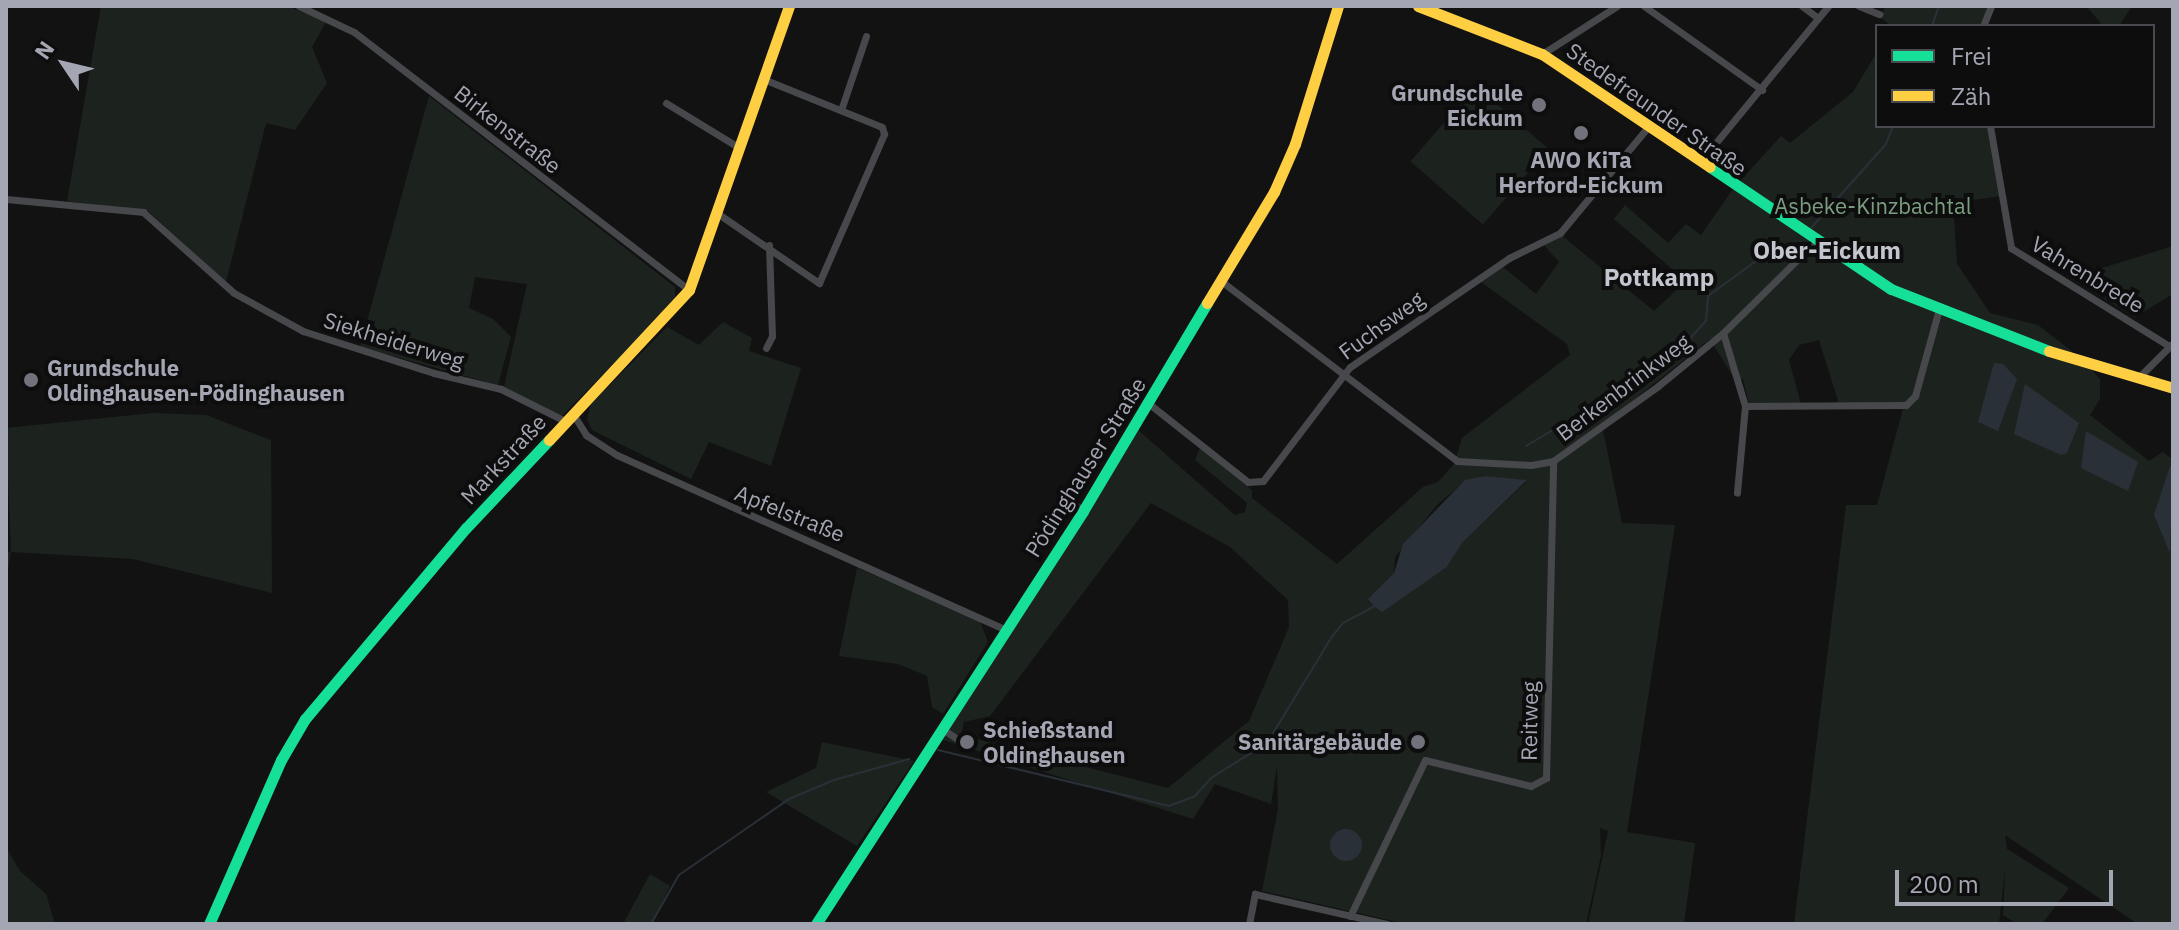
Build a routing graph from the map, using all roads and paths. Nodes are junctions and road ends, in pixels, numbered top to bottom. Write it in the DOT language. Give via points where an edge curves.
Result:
graph roads {
  1 [pos="299,6"];
  2 [pos="789,6"];
  3 [pos="1338,6"];
  4 [pos="1418,6"];
  5 [pos="1617,6"];
  6 [pos="1644,6"];
  7 [pos="1802,6"];
  8 [pos="1828,6"];
  9 [pos="1859,6"];
  10 [pos="1879,14"];
  11 [pos="1818,18"];
  12 [pos="866,36"];
  13 [pos="1542,54"];
  14 [pos="763,79"];
  15 [pos="1762,90"];
  16 [pos="666,103"];
  17 [pos="841,110"];
  18 [pos="1648,127"];
  19 [pos="1990,128"];
  20 [pos="738,147"];
  21 [pos="1699,163"];
  22 [pos="6,199"];
  23 [pos="717,213"];
  24 [pos="1815,242"];
  25 [pos="769,245"];
  26 [pos="1221,281"];
  27 [pos="689,290"];
  28 [pos="1939,309"];
  29 [pos="1723,333"];
  30 [pos="2171,346"];
  31 [pos="766,348"];
  32 [pos="1345,373"];
  33 [pos="2138,378"];
  34 [pos="2173,388"];
  35 [pos="1148,403"];
  36 [pos="1745,406"];
  37 [pos="569,418"];
  38 [pos="1553,461"];
  39 [pos="1061,493"];
  40 [pos="1737,493"];
  41 [pos="1083,511"];
  42 [pos="1005,629"];
  43 [pos="940,728"];
  44 [pos="956,738"];
  45 [pos="1350,916"];
  46 [pos="209,924"];
  47 [pos="816,924"];
  48 [pos="1249,924"];
  49 [pos="1387,924"];
  1 -- 27 [label="street, Birkenstraße" via="354,32"];
  2 -- 14 [label="street, Markstraße"];
  3 -- 26 [label="street, Pödinghauser Straße" via="1284,172"];
  4 -- 13 [label="street, Stedefreunder Straße"];
  5 -- 13 [label="street"];
  6 -- 15 [label="street"];
  7 -- 11 [label="street"];
  8 -- 11 [label="street"];
  9 -- 10 [label="street"];
  11 -- 15 [label="street"];
  12 -- 17 [label="street"];
  13 -- 18 [label="street, Stedefreunder Straße"];
  14 -- 17 [label="street"];
  14 -- 20 [label="street, Markstraße"];
  15 -- 21 [label="street"];
  16 -- 20 [label="street"];
  17 -- 25 [label="street" via="884,129 823,280 817,282"];
  18 -- 21 [label="street, Stedefreunder Straße"];
  18 -- 32 [label="street, Fuchsweg" via="1560,233 1502,263"];
  19 -- 30 [label="street, Vahrenbrede" via="2011,248"];
  20 -- 23 [label="street, Markstraße"];
  21 -- 24 [label="street, Stedefreunder Straße"];
  22 -- 37 [label="street, Siekheiderweg" via="143,212 234,293 303,331 501,389"];
  23 -- 25 [label="street"];
  23 -- 27 [label="street, Markstraße"];
  24 -- 28 [label="street, Stedefreunder Straße" via="1875,280"];
  24 -- 29 [label="street, Berkenbrinkweg"];
  25 -- 31 [label="street" via="772,336"];
  26 -- 32 [label="street, Berkenbrinkweg"];
  26 -- 35 [label="street, Pödinghauser Straße"];
  27 -- 37 [label="street, Markstraße"];
  28 -- 33 [label="street, Stedefreunder Straße"];
  28 -- 36 [label="street" via="1915,396 1906,405"];
  29 -- 36 [label="street, Berkenbrinkweg"];
  29 -- 38 [label="street, Berkenbrinkweg"];
  30 -- 33 [label="street, Vahrenbrede"];
  32 -- 35 [label="street, Fuchsweg" via="1257,484"];
  32 -- 38 [label="street, Berkenbrinkweg" via="1463,464 1506,467"];
  33 -- 34 [label="street, Stedefreunder Straße"];
  35 -- 41 [label="street, Pödinghauser Straße"];
  36 -- 40 [label="street, Berkenbrinkweg"];
  37 -- 42 [label="street, Apfelstraße" via="617,455"];
  37 -- 46 [label="street, Markstraße" via="466,528 305,719 281,760"];
  38 -- 45 [label="street, Reitweg" via="1546,778 1531,786 1422,763"];
  39 -- 41 [label="street"];
  41 -- 42 [label="street, Pödinghauser Straße"];
  42 -- 43 [label="street, Pödinghauser Straße"];
  43 -- 44 [label="street"];
  43 -- 47 [label="street, Pödinghauser Straße"];
  45 -- 48 [label="street" via="1255,894"];
  45 -- 49 [label="street"];
}
